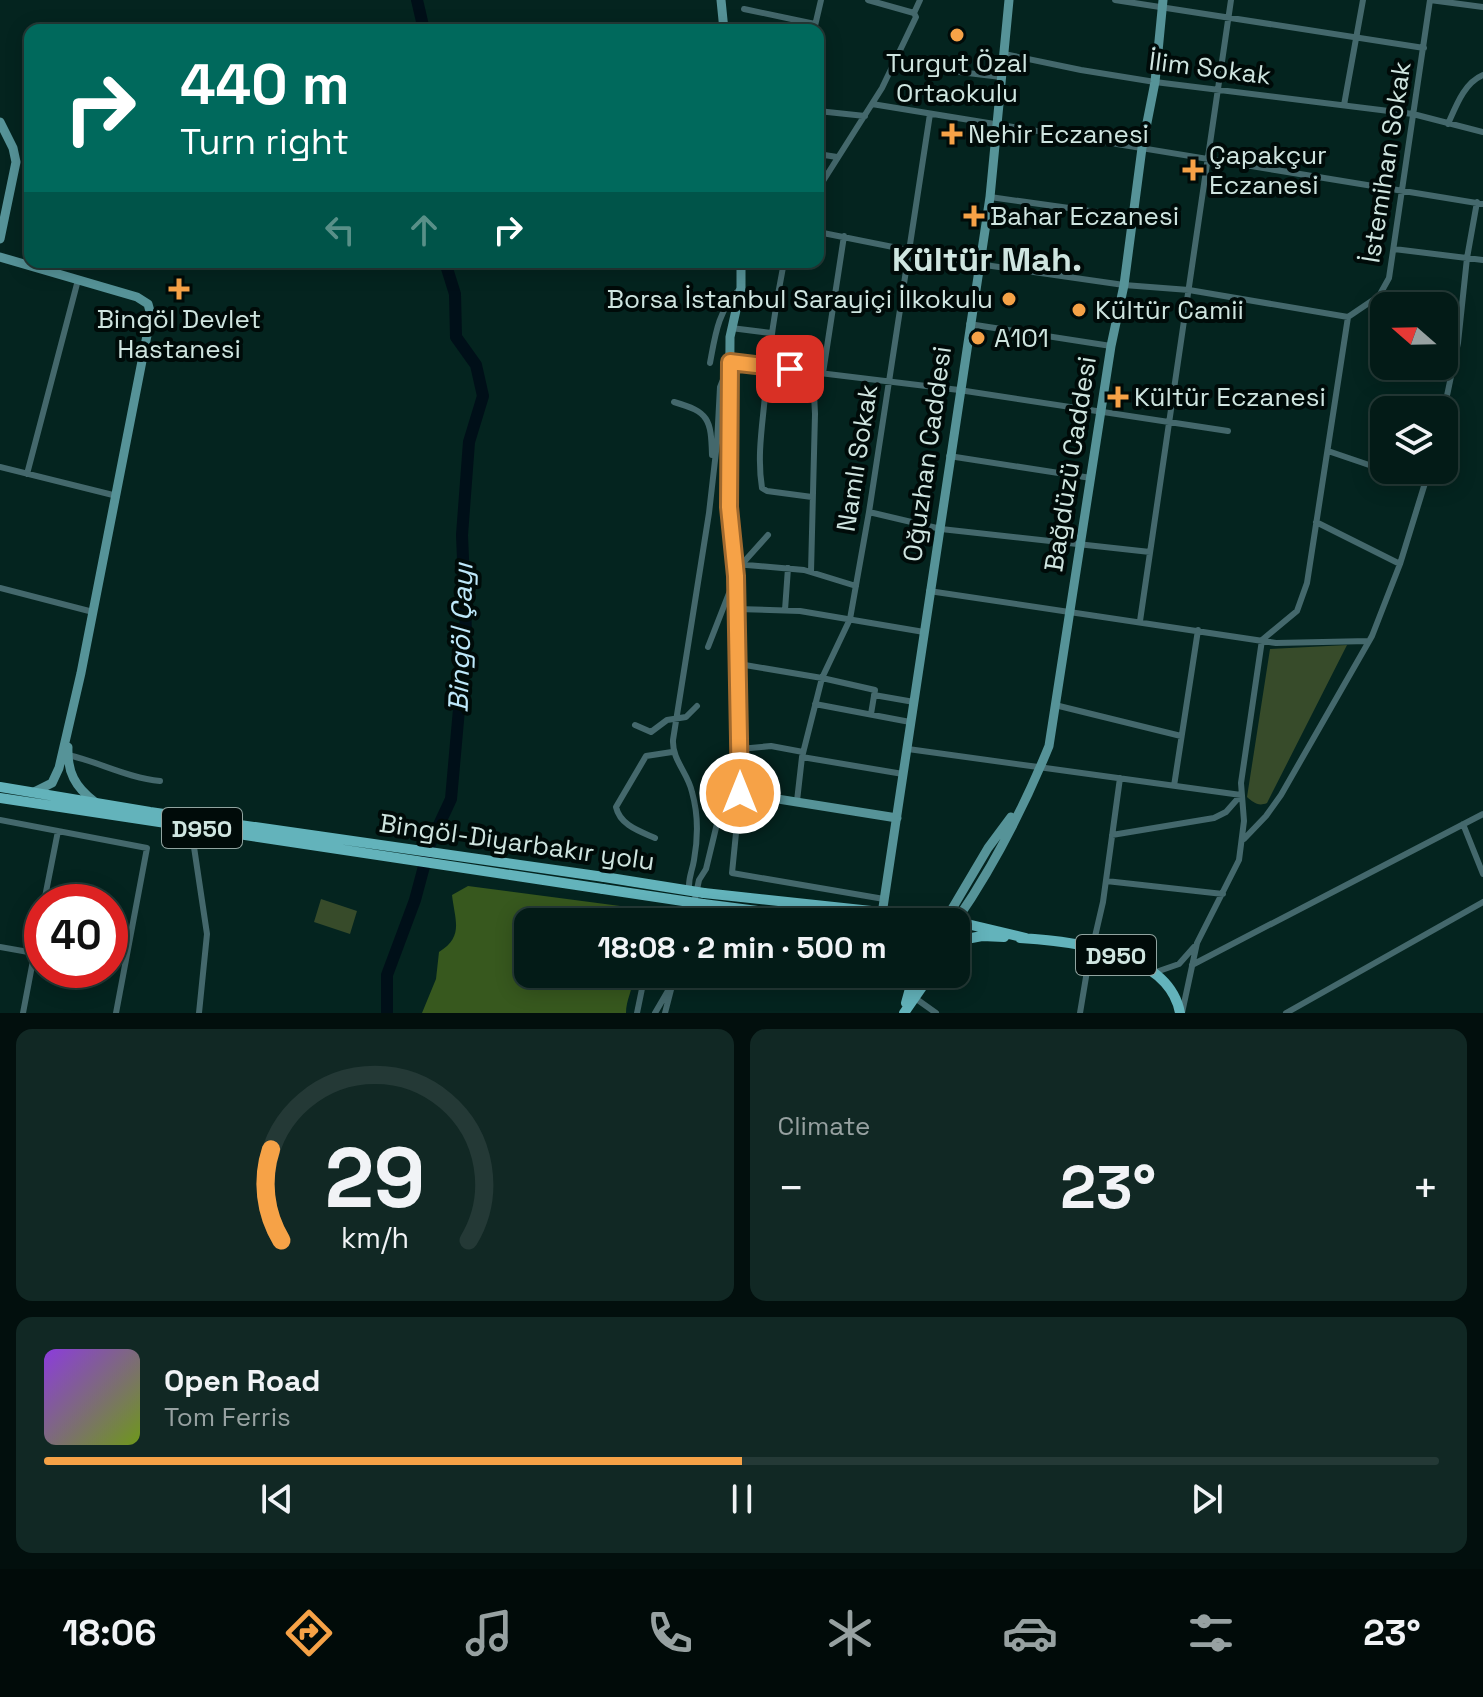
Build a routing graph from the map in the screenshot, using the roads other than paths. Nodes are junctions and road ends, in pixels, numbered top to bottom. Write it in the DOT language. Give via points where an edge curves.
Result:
graph roads {
  1 [pos="721,0"];
  2 [pos="821,0"];
  3 [pos="868,0"];
  4 [pos="920,0"];
  5 [pos="1009,0"];
  6 [pos="1115,0"];
  7 [pos="1231,0"];
  8 [pos="1363,0"];
  9 [pos="1430,0"];
  10 [pos="1163,4"];
  11 [pos="1483,7"];
  12 [pos="744,9"];
  13 [pos="914,13"];
  14 [pos="1229,18"];
  15 [pos="723,24"];
  16 [pos="802,24"];
  17 [pos="815,24"];
  18 [pos="1357,37"];
  19 [pos="1424,48"];
  20 [pos="1004,54"];
  21 [pos="893,64"];
  22 [pos="1483,75"];
  23 [pos="1001,77"];
  24 [pos="1155,82"];
  25 [pos="1218,88"];
  26 [pos="872,104"];
  27 [pos="1344,105"];
  28 [pos="824,112"];
  29 [pos="930,114"];
  30 [pos="1413,114"];
  31 [pos="865,116"];
  32 [pos="0,122"];
  33 [pos="1448,124"];
  34 [pos="996,126"];
  35 [pos="1483,132"];
  36 [pos="1142,148"];
  37 [pos="824,155"];
  38 [pos="837,157"];
  39 [pos="1206,159"];
  40 [pos="824,179"];
  41 [pos="1402,189"];
  42 [pos="990,197"];
  43 [pos="1480,203"];
  44 [pos="1133,217"];
  45 [pos="824,233"];
  46 [pos="844,236"];
  47 [pos="0,239"];
  48 [pos="1394,249"];
  49 [pos="910,252"];
  50 [pos="0,257"];
  51 [pos="1467,258"];
  52 [pos="1483,260"];
  53 [pos="24,264"];
  54 [pos="978,264"];
  55 [pos="37,268"];
  56 [pos="741,268"];
  57 [pos="783,268"];
  58 [pos="78,280"];
  59 [pos="1124,285"];
  60 [pos="741,288"];
  61 [pos="1189,290"];
  62 [pos="1350,316"];
  63 [pos="969,324"];
  64 [pos="731,328"];
  65 [pos="771,333"];
  66 [pos="1111,346"];
  67 [pos="730,362"];
  68 [pos="710,363"];
  69 [pos="766,367"];
  70 [pos="813,372"];
  71 [pos="823,373"];
  72 [pos="889,381"];
  73 [pos="959,390"];
  74 [pos="1447,396"];
  75 [pos="674,402"];
  76 [pos="1101,411"];
  77 [pos="1168,422"];
  78 [pos="1228,431"];
  79 [pos="1328,451"];
  80 [pos="949,456"];
  81 [pos="1370,465"];
  82 [pos="0,467"];
  83 [pos="713,470"];
  84 [pos="27,474"];
  85 [pos="1091,478"];
  86 [pos="1425,484"];
  87 [pos="117,496"];
  88 [pos="812,497"];
  89 [pos="869,512"];
  90 [pos="1316,522"];
  91 [pos="941,529"];
  92 [pos="768,535"];
  93 [pos="1081,543"];
  94 [pos="1150,552"];
  95 [pos="738,564"];
  96 [pos="1400,564"];
  97 [pos="788,568"];
  98 [pos="811,572"];
  99 [pos="736,576"];
  100 [pos="856,586"];
  101 [pos="0,588"];
  102 [pos="929,591"];
  103 [pos="737,609"];
  104 [pos="785,610"];
  105 [pos="1070,610"];
  106 [pos="94,612"];
  107 [pos="850,619"];
  108 [pos="1140,621"];
  109 [pos="1198,630"];
  110 [pos="924,632"];
  111 [pos="1262,640"];
  112 [pos="1369,641"];
  113 [pos="708,647"];
  114 [pos="739,664"];
  115 [pos="822,678"];
  116 [pos="874,695"];
  117 [pos="915,702"];
  118 [pos="815,704"];
  119 [pos="1055,705"];
  120 [pos="697,706"];
  121 [pos="73,712"];
  122 [pos="871,714"];
  123 [pos="677,720"];
  124 [pos="910,722"];
  125 [pos="635,725"];
  126 [pos="1181,736"];
  127 [pos="740,749"];
  128 [pos="908,749"];
  129 [pos="672,752"];
  130 [pos="803,754"];
  131 [pos="68,755"];
  132 [pos="1041,766"];
  133 [pos="903,774"];
  134 [pos="1120,778"];
  135 [pos="160,781"];
  136 [pos="1174,786"];
  137 [pos="0,787"];
  138 [pos="34,792"];
  139 [pos="740,793"];
  140 [pos="1221,793"];
  141 [pos="1241,795"];
  142 [pos="0,798"];
  143 [pos="797,801"];
  144 [pos="95,802"];
  145 [pos="1226,812"];
  146 [pos="1483,814"];
  147 [pos="897,818"];
  148 [pos="0,820"];
  149 [pos="1463,824"];
  150 [pos="191,827"];
  151 [pos="58,831"];
  152 [pos="1112,835"];
  153 [pos="655,838"];
  154 [pos="1243,840"];
  155 [pos="404,852"];
  156 [pos="1483,874"];
  157 [pos="1106,881"];
  158 [pos="48,884"];
  159 [pos="1223,894"];
  160 [pos="704,899"];
  161 [pos="884,899"];
  162 [pos="1483,902"];
  163 [pos="689,908"];
  164 [pos="693,908"];
  165 [pos="759,908"];
  166 [pos="811,908"];
  167 [pos="883,908"];
  168 [pos="964,908"];
  169 [pos="970,925"];
  170 [pos="970,938"];
  171 [pos="1026,938"];
  172 [pos="1197,943"];
  173 [pos="0,947"];
  174 [pos="1092,948"];
  175 [pos="24,951"];
  176 [pos="1191,965"];
  177 [pos="1156,972"];
  178 [pos="28,988"];
  179 [pos="642,988"];
  180 [pos="670,988"];
  181 [pos="672,988"];
  182 [pos="912,988"];
  183 [pos="916,988"];
  184 [pos="922,988"];
  185 [pos="915,998"];
  186 [pos="23,1013"];
  187 [pos="116,1013"];
  188 [pos="199,1013"];
  189 [pos="637,1013"];
  190 [pos="655,1013"];
  191 [pos="665,1013"];
  192 [pos="903,1013"];
  193 [pos="936,1013"];
  194 [pos="1080,1013"];
  195 [pos="1181,1013"];
  196 [pos="1286,1013"];
  1 -- 15 [label="street"];
  2 -- 17 [label="street"];
  3 -- 13 [label="street"];
  4 -- 13 [label="street"];
  5 -- 20 [label="street, Oğuzhan Caddesi"];
  6 -- 10 [label="street"];
  7 -- 14 [label="street"];
  8 -- 18 [label="street"];
  9 -- 11 [label="street"];
  9 -- 19 [label="street, İstemihan Sokak"];
  10 -- 14 [label="street"];
  10 -- 24 [label="street, Bağdüzü Caddesi"];
  12 -- 16 [label="street"];
  13 -- 21 [label="street"];
  14 -- 18 [label="street"];
  14 -- 25 [label="street"];
  18 -- 19 [label="street"];
  18 -- 27 [label="street"];
  19 -- 30 [label="street, İstemihan Sokak"];
  20 -- 23 [label="street, Oğuzhan Caddesi"];
  20 -- 24 [label="street, İlim Sokak"];
  21 -- 23 [label="street"];
  21 -- 26 [label="street"];
  22 -- 33 [label="street" via="1464,91"];
  23 -- 34 [label="street, Oğuzhan Caddesi"];
  24 -- 25 [label="street, İlim Sokak"];
  24 -- 36 [label="street, Bağdüzü Caddesi"];
  25 -- 27 [label="street, İlim Sokak"];
  25 -- 39 [label="street"];
  26 -- 29 [label="street"];
  26 -- 31 [label="street"];
  27 -- 30 [label="street, İlim Sokak"];
  28 -- 31 [label="street"];
  29 -- 34 [label="street"];
  29 -- 49 [label="street, Namlı Sokak"];
  30 -- 33 [label="street, İlim Sokak"];
  30 -- 41 [label="street, İstemihan Sokak"];
  31 -- 38 [label="street"];
  32 -- 47 [label="street" via="16,162"];
  33 -- 35 [label="street, İlim Sokak"];
  34 -- 36 [label="street"];
  34 -- 42 [label="street, Oğuzhan Caddesi"];
  36 -- 39 [label="street"];
  36 -- 44 [label="street, Bağdüzü Caddesi"];
  37 -- 38 [label="street"];
  38 -- 40 [label="street"];
  39 -- 41 [label="street"];
  39 -- 61 [label="street"];
  41 -- 43 [label="street"];
  41 -- 48 [label="street, İstemihan Sokak"];
  42 -- 44 [label="street"];
  42 -- 54 [label="street, Oğuzhan Caddesi"];
  43 -- 51 [label="street"];
  44 -- 59 [label="street, Bağdüzü Caddesi"];
  45 -- 46 [label="street"];
  46 -- 49 [label="street"];
  46 -- 71 [label="street"];
  48 -- 51 [label="street"];
  48 -- 62 [label="street, İstemihan Sokak" via="1386,287"];
  49 -- 54 [label="street"];
  49 -- 72 [label="street, Namlı Sokak"];
  50 -- 53 [label="street"];
  51 -- 52 [label="street"];
  51 -- 74 [label="street"];
  54 -- 59 [label="street"];
  54 -- 63 [label="street, Oğuzhan Caddesi"];
  55 -- 58 [label="street"];
  56 -- 60 [label="street"];
  57 -- 65 [label="street"];
  58 -- 84 [label="street"];
  58 -- 87 [label="street" via="144,300 151,315"];
  59 -- 61 [label="street"];
  59 -- 66 [label="street, Bağdüzü Caddesi"];
  60 -- 64 [label="street"];
  60 -- 68 [label="street" via="721,314"];
  61 -- 62 [label="street"];
  61 -- 77 [label="street"];
  62 -- 79 [label="street"];
  63 -- 66 [label="street"];
  63 -- 73 [label="street, Oğuzhan Caddesi"];
  64 -- 65 [label="street"];
  64 -- 67 [label="street"];
  65 -- 69 [label="street"];
  66 -- 76 [label="street, Bağdüzü Caddesi"];
  67 -- 69 [label="street"];
  67 -- 83 [label="street" via="720,387"];
  67 -- 95 [label="street" via="729,507"];
  69 -- 70 [label="street"];
  69 -- 88 [label="street" via="759,445 762,488"];
  70 -- 71 [label="street"];
  70 -- 88 [label="street"];
  71 -- 72 [label="street"];
  72 -- 73 [label="street"];
  72 -- 89 [label="street, Namlı Sokak"];
  73 -- 76 [label="street"];
  73 -- 80 [label="street, Oğuzhan Caddesi"];
  75 -- 83 [label="street" via="703,412 709,421"];
  76 -- 77 [label="street"];
  76 -- 85 [label="street, Bağdüzü Caddesi"];
  77 -- 78 [label="street"];
  77 -- 94 [label="street"];
  79 -- 81 [label="street"];
  79 -- 90 [label="street"];
  80 -- 85 [label="street"];
  80 -- 91 [label="street, Oğuzhan Caddesi"];
  82 -- 84 [label="street"];
  83 -- 123 [label="street"];
  84 -- 87 [label="street"];
  85 -- 93 [label="street, Bağdüzü Caddesi"];
  86 -- 96 [label="street"];
  87 -- 106 [label="street"];
  88 -- 98 [label="street"];
  89 -- 91 [label="street"];
  89 -- 100 [label="street, Namlı Sokak"];
  90 -- 96 [label="street"];
  90 -- 111 [label="street" via="1303,600"];
  91 -- 93 [label="street"];
  91 -- 102 [label="street, Oğuzhan Caddesi"];
  92 -- 95 [label="street"];
  93 -- 94 [label="street"];
  93 -- 105 [label="street, Bağdüzü Caddesi"];
  94 -- 108 [label="street"];
  95 -- 97 [label="street"];
  95 -- 99 [label="street"];
  96 -- 112 [label="street"];
  97 -- 98 [label="street"];
  97 -- 104 [label="street"];
  98 -- 100 [label="street"];
  99 -- 103 [label="street"];
  99 -- 113 [label="street"];
  100 -- 107 [label="street, Namlı Sokak"];
  101 -- 106 [label="street"];
  102 -- 105 [label="street"];
  102 -- 110 [label="street, Oğuzhan Caddesi"];
  103 -- 104 [label="street"];
  103 -- 114 [label="street"];
  104 -- 107 [label="street"];
  105 -- 108 [label="street"];
  105 -- 119 [label="street, Bağdüzü Caddesi"];
  106 -- 121 [label="street"];
  107 -- 110 [label="street"];
  107 -- 115 [label="street, Namlı Sokak"];
  108 -- 109 [label="street"];
  109 -- 111 [label="street"];
  109 -- 126 [label="street"];
  110 -- 117 [label="street, Oğuzhan Caddesi"];
  111 -- 112 [label="street"];
  111 -- 141 [label="street"];
  112 -- 154 [label="street" via="1281,795"];
  114 -- 115 [label="street"];
  114 -- 127 [label="street"];
  115 -- 116 [label="street" via="875,690"];
  115 -- 118 [label="street, Namlı Sokak"];
  116 -- 117 [label="street"];
  116 -- 122 [label="street"];
  117 -- 124 [label="street, Oğuzhan Caddesi"];
  118 -- 122 [label="street"];
  118 -- 130 [label="street, Namlı Sokak"];
  119 -- 126 [label="street"];
  119 -- 132 [label="street, Bağdüzü Caddesi"];
  120 -- 123 [label="street"];
  121 -- 131 [label="street"];
  121 -- 138 [label="street" via="56,776"];
  122 -- 124 [label="street"];
  123 -- 125 [label="street" via="667,720 651,732"];
  123 -- 129 [label="street"];
  124 -- 128 [label="street, Oğuzhan Caddesi"];
  126 -- 136 [label="street"];
  127 -- 130 [label="street" via="771,746"];
  127 -- 139 [label="street"];
  127 -- 164 [label="street"];
  128 -- 132 [label="street"];
  128 -- 133 [label="street, Oğuzhan Caddesi"];
  129 -- 153 [label="street" via="646,756 616,807 628,825"];
  129 -- 163 [label="street" via="687,774 696,812"];
  130 -- 133 [label="street"];
  130 -- 143 [label="street, Namlı Sokak"];
  131 -- 135 [label="street"];
  131 -- 144 [label="street" via="72,777"];
  132 -- 134 [label="street"];
  132 -- 168 [label="street, Bağdüzü Caddesi" via="980,887"];
  133 -- 147 [label="street, Oğuzhan Caddesi"];
  134 -- 136 [label="street"];
  134 -- 152 [label="street"];
  136 -- 140 [label="street"];
  137 -- 138 [label="main road, Bingöl-Diyarbakır yolu / D950"];
  138 -- 144 [label="main road, Bingöl-Diyarbakır yolu / D950"];
  139 -- 143 [label="street"];
  139 -- 161 [label="street" via="732,873"];
  140 -- 141 [label="street"];
  140 -- 145 [label="street" via="1228,798"];
  141 -- 145 [label="street"];
  141 -- 154 [label="street"];
  142 -- 150 [label="main road, Bingöl-Diyarbakır yolu / D950"];
  143 -- 147 [label="street"];
  144 -- 155 [label="main road, Bingöl-Diyarbakır yolu / D950"];
  145 -- 152 [label="street"];
  146 -- 149 [label="street"];
  147 -- 161 [label="street, Oğuzhan Caddesi"];
  148 -- 151 [label="street"];
  149 -- 156 [label="street"];
  149 -- 176 [label="street"];
  150 -- 155 [label="main road, Bingöl-Diyarbakır yolu / D950"];
  150 -- 188 [label="street" via="207,934"];
  151 -- 158 [label="street"];
  151 -- 187 [label="street" via="147,848"];
  152 -- 157 [label="street"];
  154 -- 159 [label="street"];
  155 -- 160 [label="main road, Bingöl-Diyarbakır yolu / D950, bridge"];
  157 -- 159 [label="street"];
  157 -- 174 [label="street"];
  159 -- 172 [label="street"];
  160 -- 165 [label="main road, Bingöl-Diyarbakır yolu / D950"];
  160 -- 166 [label="main road, Bingöl-Diyarbakır yolu / D950"];
  161 -- 167 [label="street, Oğuzhan Caddesi"];
  162 -- 196 [label="street"];
  169 -- 171 [label="main road, Bingöl-Diyarbakır yolu / D950"];
  170 -- 171 [label="main road, Bingöl-Diyarbakır yolu / D950"];
  171 -- 174 [label="main road, Bingöl-Diyarbakır yolu / D950"];
  172 -- 176 [label="street"];
  172 -- 177 [label="street" via="1179,964"];
  173 -- 175 [label="street"];
  174 -- 177 [label="main road, Bingöl-Diyarbakır yolu / D950"];
  174 -- 194 [label="street"];
  176 -- 195 [label="street"];
  177 -- 195 [label="main road, D950"];
  178 -- 186 [label="street"];
  179 -- 189 [label="street"];
  180 -- 190 [label="street"];
  181 -- 191 [label="street"];
  182 -- 192 [label="main road"];
  183 -- 192 [label="main road"];
  184 -- 185 [label="main road"];
  185 -- 192 [label="main road"];
  185 -- 193 [label="street"];
}
